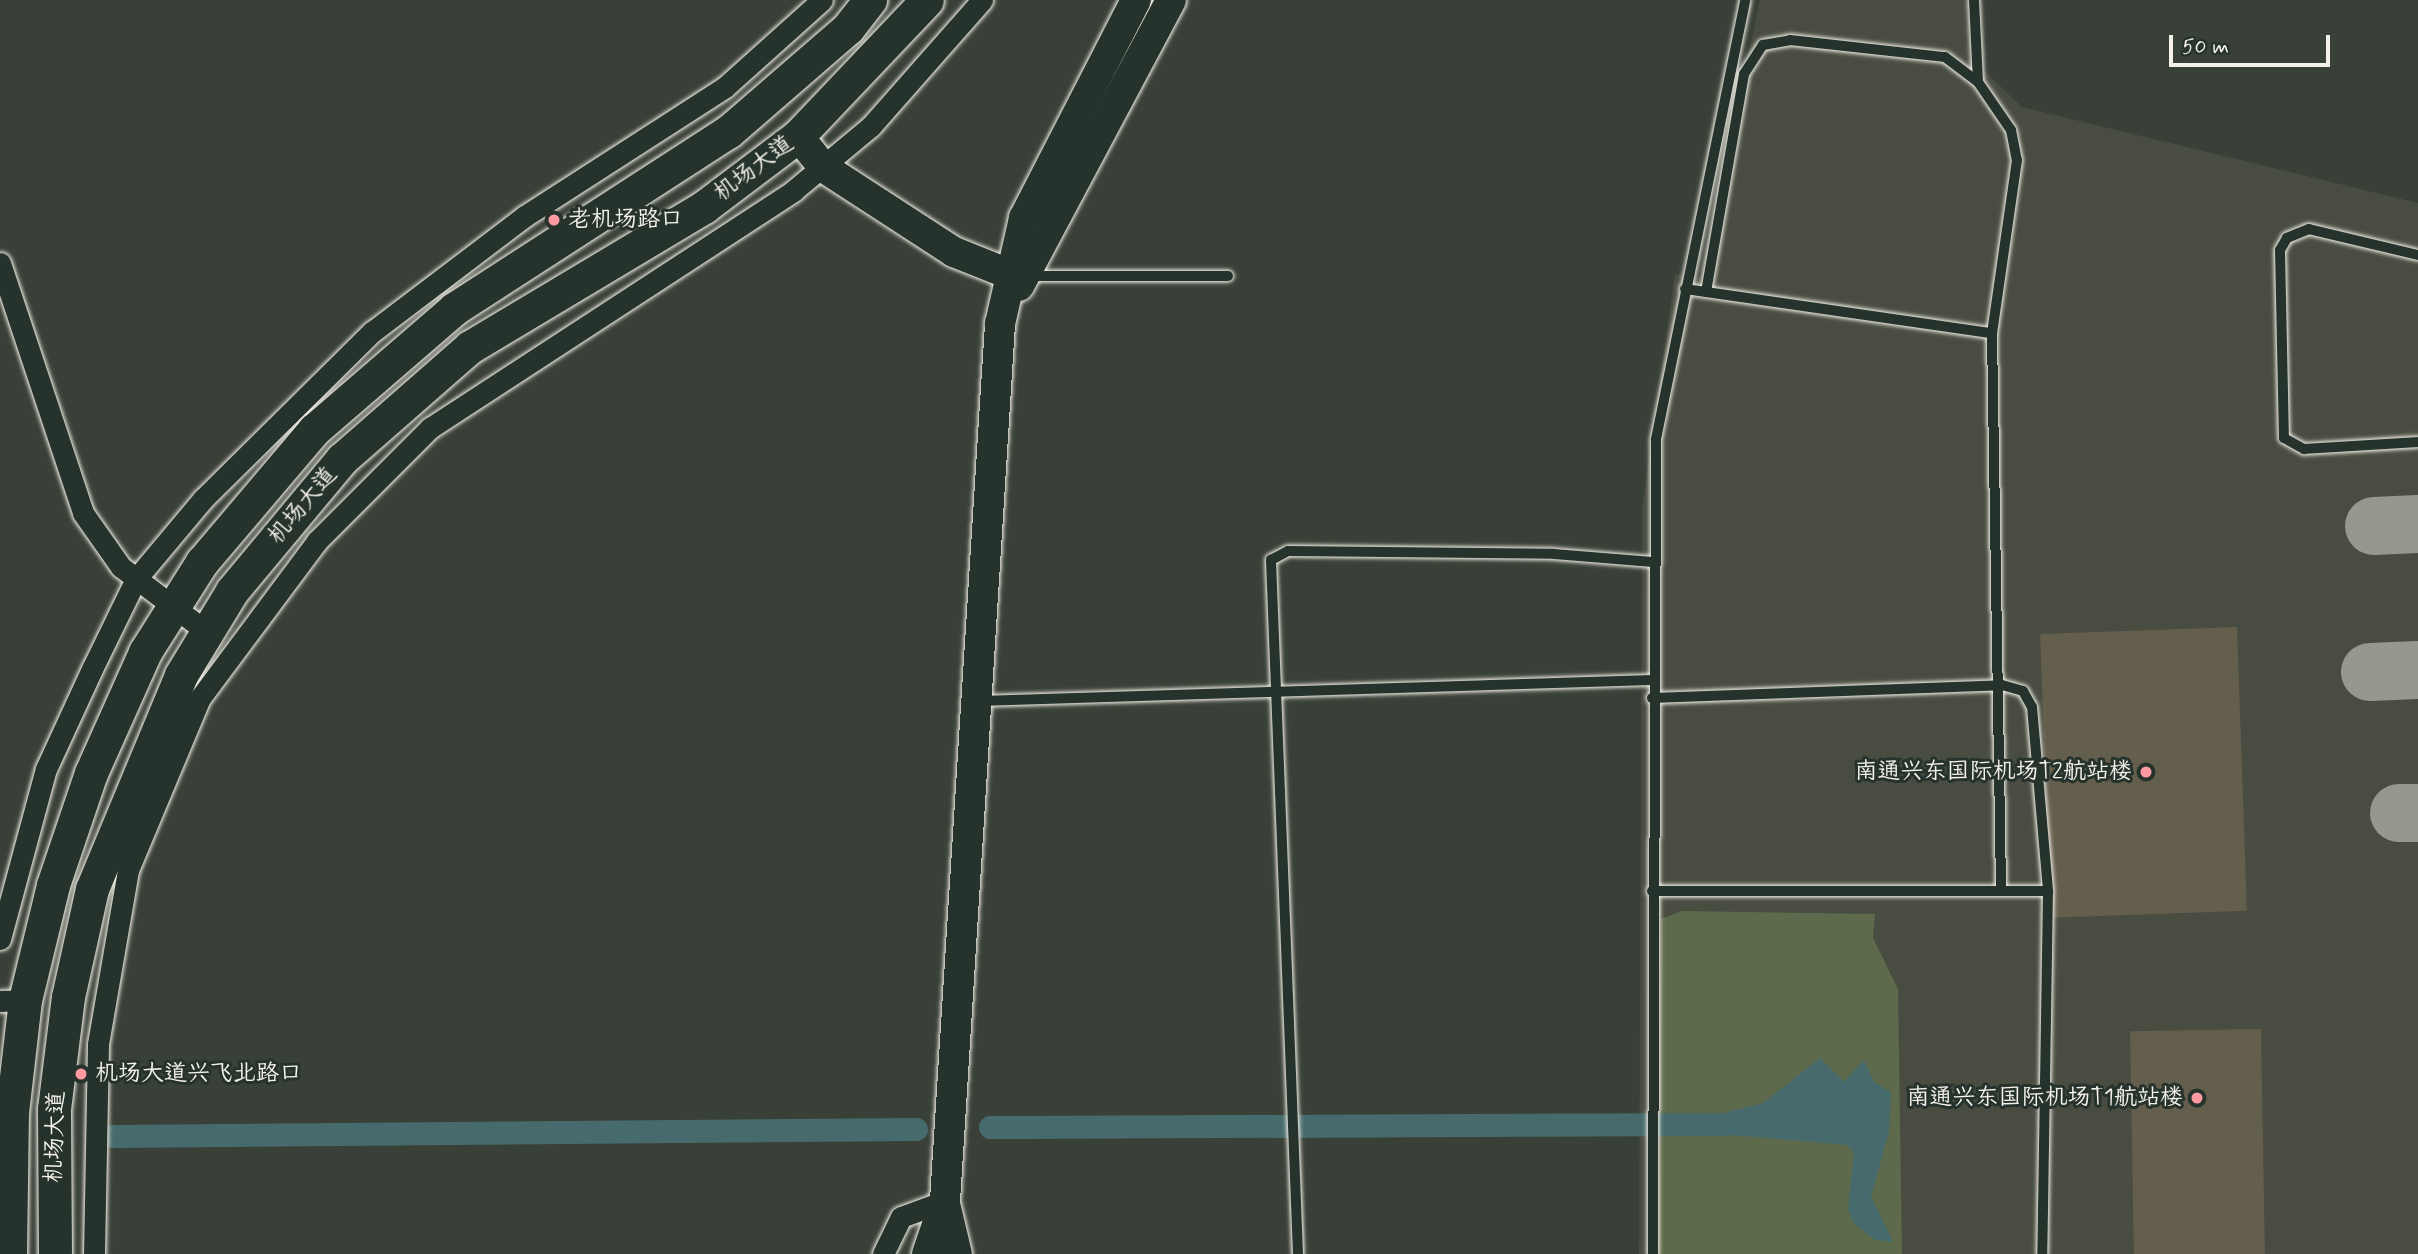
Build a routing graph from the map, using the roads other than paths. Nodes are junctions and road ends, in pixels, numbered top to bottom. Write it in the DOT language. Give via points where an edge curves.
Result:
graph roads {
  1 [pos="822,0"];
  2 [pos="870,0"];
  3 [pos="927,0"];
  4 [pos="982,0"];
  5 [pos="1136,0"];
  6 [pos="1171,0"];
  7 [pos="1745,0"];
  8 [pos="1974,0"];
  9 [pos="1978,82"];
  10 [pos="798,136"];
  11 [pos="822,167"];
  12 [pos="2418,255"];
  13 [pos="0,263"];
  14 [pos="1016,275"];
  15 [pos="1228,276"];
  16 [pos="1685,289"];
  17 [pos="1706,292"];
  18 [pos="1992,333"];
  19 [pos="2418,442"];
  20 [pos="1653,562"];
  21 [pos="136,579"];
  22 [pos="173,609"];
  23 [pos="207,632"];
  24 [pos="1652,680"];
  25 [pos="2001,684"];
  26 [pos="1276,692"];
  27 [pos="1652,698"];
  28 [pos="976,701"];
  29 [pos="2001,889"];
  30 [pos="1652,891"];
  31 [pos="2048,891"];
  32 [pos="0,939"];
  33 [pos="13,1001"];
  34 [pos="945,1200"];
  35 [pos="10,1254"];
  36 [pos="55,1254"];
  37 [pos="94,1254"];
  38 [pos="883,1254"];
  39 [pos="927,1254"];
  40 [pos="957,1254"];
  41 [pos="1298,1254"];
  42 [pos="1653,1254"];
  43 [pos="2042,1254"];
  1 -- 21 [label="street" via="725,87 525,216 372,332 203,499"];
  2 -- 22 [label="main road, 机场大道" via="848,27 728,132 454,309 314,430 202,562"];
  3 -- 10 [label="main road, 机场大道"];
  4 -- 11 [label="street" via="871,126"];
  5 -- 14 [label="street" via="1024,218"];
  6 -- 14 [label="street"];
  7 -- 16 [label="lane"];
  8 -- 9 [label="lane"];
  9 -- 17 [label="lane" via="1945,58 1790,40 1763,45 1744,74"];
  9 -- 18 [label="lane" via="2011,130 2017,160"];
  10 -- 11 [label="street"];
  10 -- 23 [label="main road, 机场大道" via="704,207 470,346 342,459 232,591"];
  11 -- 14 [label="street" via="954,252"];
  11 -- 37 [label="street" via="430,428 317,541 200,698 128,870 99,1044"];
  12 -- 19 [label="lane" via="2309,229 2287,238 2280,250 2284,438 2304,449"];
  13 -- 21 [label="street" via="83,513"];
  14 -- 15 [label="lane" via="1076,281"];
  14 -- 28 [label="street" via="1000,324"];
  16 -- 17 [label="lane"];
  16 -- 20 [label="lane" via="1656,439"];
  17 -- 18 [label="lane"];
  18 -- 25 [label="lane"];
  20 -- 24 [label="lane"];
  20 -- 26 [label="lane" via="1554,554 1280,552 1270,568"];
  21 -- 22 [label="street"];
  21 -- 32 [label="street" via="46,769"];
  22 -- 23 [label="street"];
  22 -- 33 [label="main road, 机场大道" via="145,652 91,773"];
  23 -- 36 [label="main road, 机场大道" via="131,783 92,889 68,997 54,1109"];
  24 -- 26 [label="lane"];
  24 -- 27 [label="lane"];
  25 -- 27 [label="lane"];
  25 -- 29 [label="lane"];
  25 -- 31 [label="lane" via="2023,691 2032,707"];
  26 -- 28 [label="lane"];
  26 -- 41 [label="lane"];
  27 -- 30 [label="lane"];
  28 -- 34 [label="street"];
  29 -- 30 [label="lane"];
  29 -- 31 [label="lane"];
  30 -- 42 [label="lane"];
  31 -- 43 [label="lane"];
  33 -- 35 [label="main road, 机场大道"];
  34 -- 38 [label="street" via="901,1217"];
  34 -- 39 [label="street"];
  34 -- 40 [label="street"];
}
